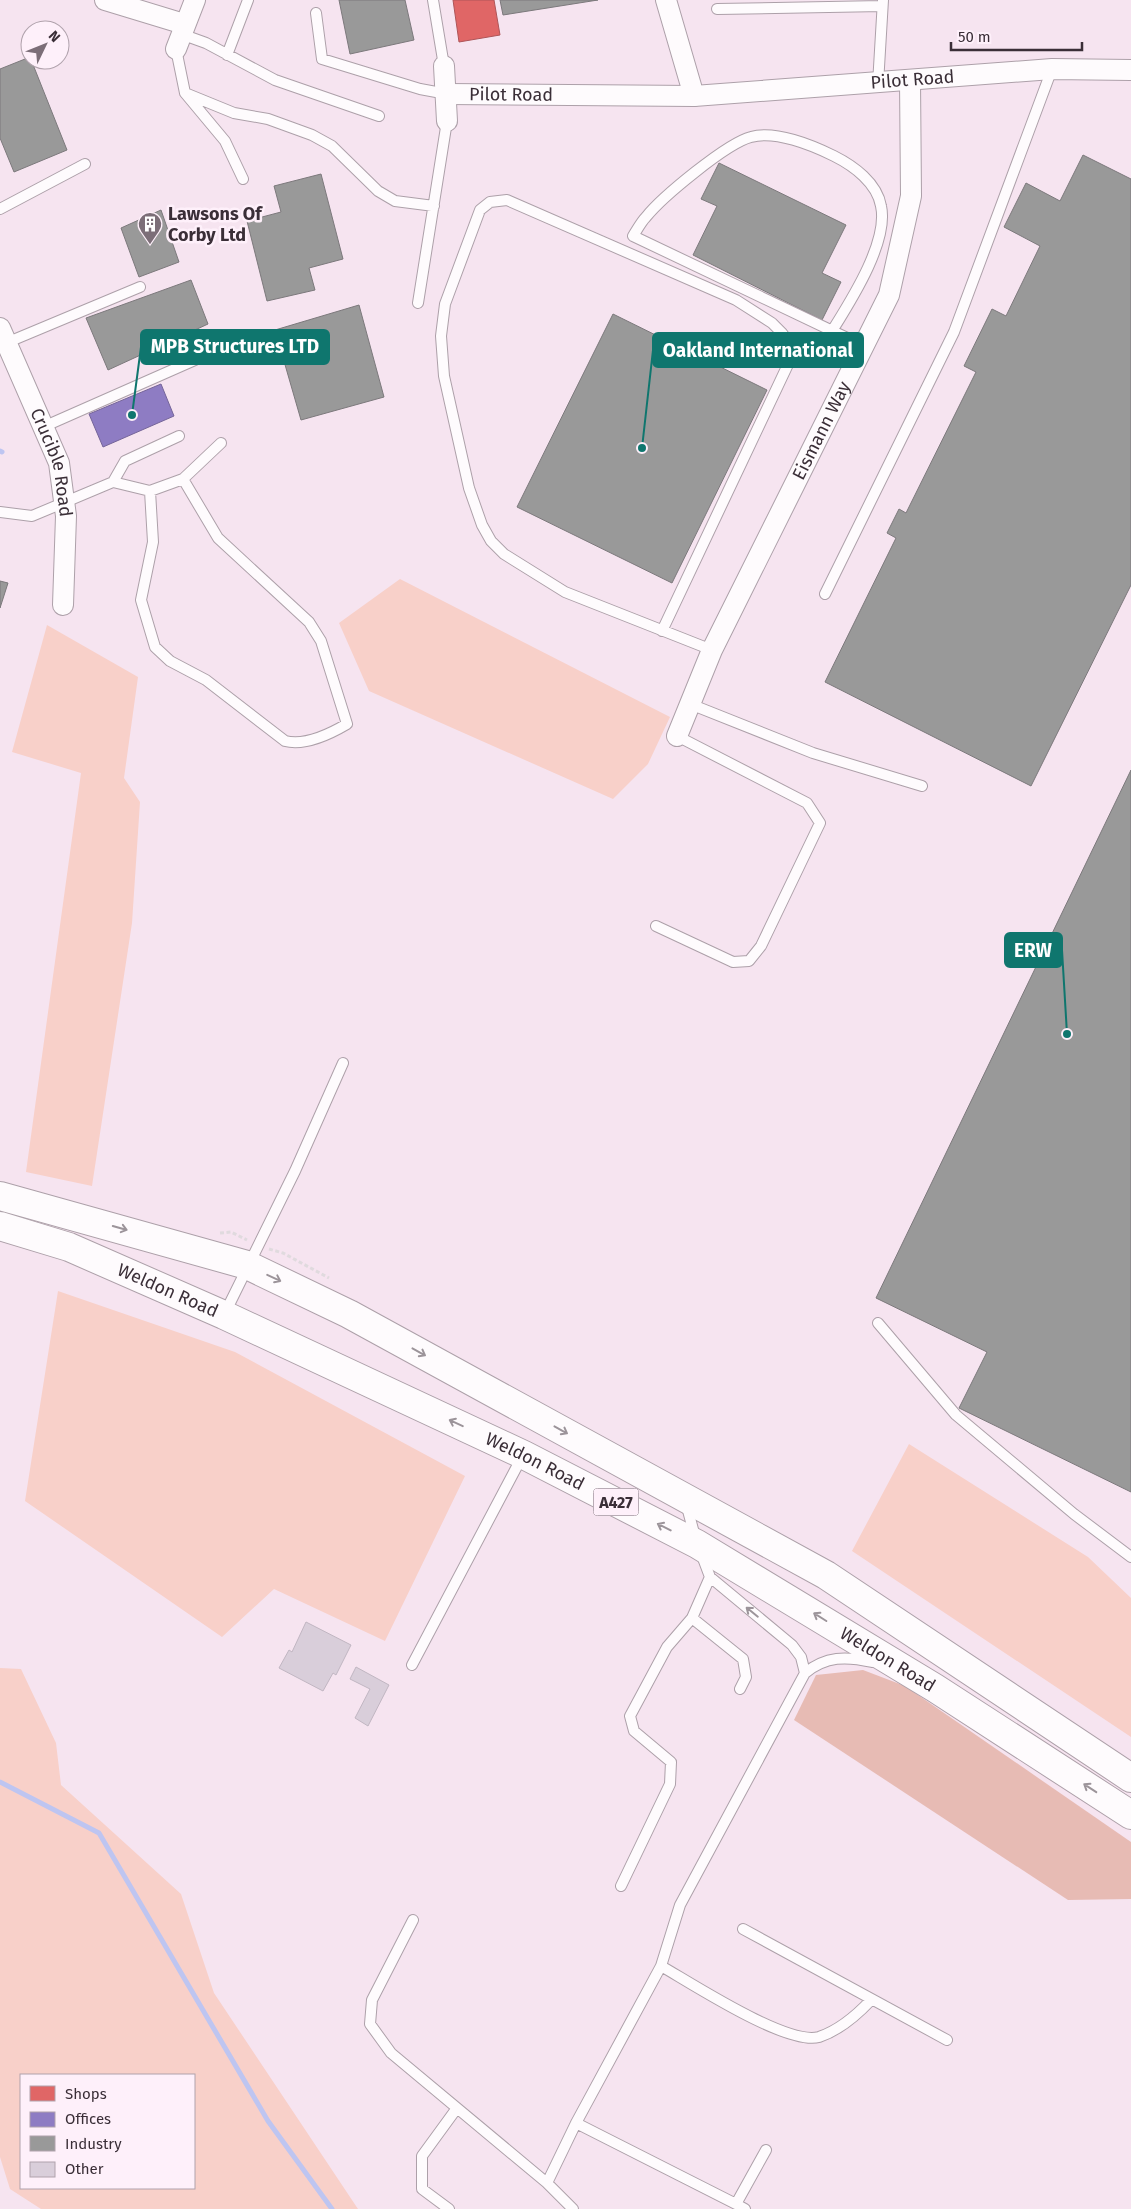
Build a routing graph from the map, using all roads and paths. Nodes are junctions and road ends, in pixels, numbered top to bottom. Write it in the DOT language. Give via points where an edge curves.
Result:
graph roads {
  1 [pos="106,0"];
  2 [pos="195,0"];
  3 [pos="248,0"];
  4 [pos="432,0"];
  5 [pos="666,0"];
  6 [pos="883,3"];
  7 [pos="718,9"];
  8 [pos="316,13"];
  9 [pos="181,36"];
  10 [pos="227,55"];
  11 [pos="444,66"];
  12 [pos="1052,69"];
  13 [pos="1131,70"];
  14 [pos="910,81"];
  15 [pos="878,84"];
  16 [pos="185,93"];
  17 [pos="447,94"];
  18 [pos="694,96"];
  19 [pos="379,116"];
  20 [pos="448,121"];
  21 [pos="85,164"];
  22 [pos="243,179"];
  23 [pos="434,206"];
  24 [pos="0,209"];
  25 [pos="140,287"];
  26 [pos="418,303"];
  27 [pos="832,331"];
  28 [pos="3,336"];
  29 [pos="864,346"];
  30 [pos="195,360"];
  31 [pos="43,427"];
  32 [pos="179,436"];
  33 [pos="221,443"];
  34 [pos="182,479"];
  35 [pos="113,482"];
  36 [pos="150,491"];
  37 [pos="64,502"];
  38 [pos="0,512"];
  39 [pos="825,594"];
  40 [pos="63,605"];
  41 [pos="662,631"];
  42 [pos="712,650"];
  43 [pos="690,704"];
  44 [pos="678,736"];
  45 [pos="922,786"];
  46 [pos="656,926"];
  47 [pos="343,1063"];
  48 [pos="0,1196"];
  49 [pos="0,1226"];
  50 [pos="247,1266"];
  51 [pos="224,1315"];
  52 [pos="878,1323"];
  53 [pos="524,1454"];
  54 [pos="685,1497"];
  55 [pos="697,1544"];
  56 [pos="1131,1557"];
  57 [pos="710,1577"];
  58 [pos="692,1618"];
  59 [pos="412,1665"];
  60 [pos="804,1673"];
  61 [pos="935,1688"];
  62 [pos="740,1689"];
  63 [pos="1131,1778"];
  64 [pos="1131,1815"];
  65 [pos="621,1886"];
  66 [pos="413,1920"];
  67 [pos="743,1929"];
  68 [pos="661,1966"];
  69 [pos="871,2000"];
  70 [pos="947,2040"];
  71 [pos="457,2108"];
  72 [pos="576,2123"];
  73 [pos="766,2150"];
  74 [pos="547,2183"];
  75 [pos="740,2207"];
  76 [pos="449,2209"];
  77 [pos="573,2209"];
  1 -- 9 [label="street"];
  2 -- 9 [label="street"];
  3 -- 10 [label="lane"];
  4 -- 11 [label="lane"];
  5 -- 18 [label="street"];
  6 -- 7 [label="lane"];
  6 -- 15 [label="lane"];
  8 -- 17 [label="lane" via="322,59"];
  9 -- 10 [label="lane" via="206,43"];
  9 -- 16 [label="lane"];
  10 -- 19 [label="lane" via="274,80"];
  11 -- 17 [label="street, Pilot Road"];
  12 -- 13 [label="street, Pilot Road"];
  12 -- 14 [label="street, Pilot Road"];
  12 -- 39 [label="lane" via="954,332"];
  14 -- 15 [label="street, Pilot Road"];
  14 -- 29 [label="street, Eismann Way" via="911,196 889,295"];
  15 -- 18 [label="street, Pilot Road"];
  16 -- 22 [label="lane" via="225,140"];
  16 -- 23 [label="lane" via="234,113 268,119 312,135 332,146 378,192 394,201"];
  17 -- 18 [label="street, Pilot Road"];
  17 -- 20 [label="street, Pilot Road"];
  20 -- 23 [label="lane"];
  21 -- 24 [label="lane"];
  23 -- 26 [label="lane"];
  25 -- 28 [label="lane"];
  27 -- 27 [label="lane" via="702,269 633,236 645,217 690,176 751,136 785,137 817,148 843,161 874,186 882,207 876,245 866,274"];
  27 -- 29 [label="lane"];
  28 -- 31 [label="street, Crucible Road"];
  29 -- 42 [label="street, Eismann Way"];
  30 -- 31 [label="lane"];
  31 -- 37 [label="street, Crucible Road" via="59,463"];
  32 -- 35 [label="lane" via="125,461"];
  33 -- 34 [label="lane"];
  34 -- 36 [label="lane"];
  34 -- 36 [label="lane" via="218,538 308,622 321,640 347,724 295,744 285,741 206,680 170,661 155,647 141,600 153,542"];
  35 -- 36 [label="lane"];
  35 -- 37 [label="lane"];
  37 -- 38 [label="lane" via="32,516"];
  37 -- 40 [label="street, Crucible Road"];
  41 -- 41 [label="lane" via="565,592 504,554 482,525 468,488 444,376 441,336 445,304 480,210 490,202 507,200 736,300 772,323 792,350 792,356"];
  41 -- 42 [label="lane"];
  42 -- 43 [label="street, Eismann Way"];
  43 -- 44 [label="street, Eismann Way"];
  43 -- 45 [label="lane" via="813,753"];
  44 -- 46 [label="lane" via="807,803 820,823 761,946 749,961 732,962"];
  47 -- 50 [label="lane" via="295,1171"];
  48 -- 50 [label="highway, Weldon Road / A427, one-way"];
  49 -- 51 [label="highway, Weldon Road / A427" via="69,1247"];
  50 -- 51 [label="lane"];
  50 -- 54 [label="highway, Weldon Road / A427, one-way" via="349,1314"];
  53 -- 51 [label="highway, Weldon Road / A427, one-way"];
  52 -- 56 [label="lane" via="956,1415 1074,1514"];
  55 -- 53 [label="highway, Weldon Road / A427, one-way"];
  53 -- 59 [label="lane"];
  54 -- 55 [label="lane"];
  54 -- 63 [label="highway, Weldon Road / A427" via="826,1575"];
  55 -- 57 [label="lane"];
  61 -- 55 [label="highway, Weldon Road / A427, one-way"];
  57 -- 58 [label="lane"];
  60 -- 57 [label="lane, one-way" via="801,1657 792,1645"];
  58 -- 62 [label="lane" via="743,1660 746,1677"];
  58 -- 65 [label="lane" via="667,1647 630,1716 634,1731 671,1762 670,1784"];
  60 -- 61 [label="lane" via="819,1662 852,1657 875,1662"];
  60 -- 68 [label="lane" via="680,1905"];
  64 -- 61 [label="highway, Weldon Road / A427, one-way"];
  66 -- 71 [label="lane" via="372,2000 370,2024 391,2053"];
  67 -- 69 [label="lane"];
  68 -- 69 [label="lane" via="737,2010 785,2033 817,2037 851,2020"];
  68 -- 72 [label="lane"];
  69 -- 70 [label="lane"];
  71 -- 74 [label="lane"];
  71 -- 76 [label="lane" via="422,2156 422,2189"];
  72 -- 74 [label="lane"];
  72 -- 75 [label="lane"];
  73 -- 75 [label="lane"];
  74 -- 77 [label="lane"];
}
